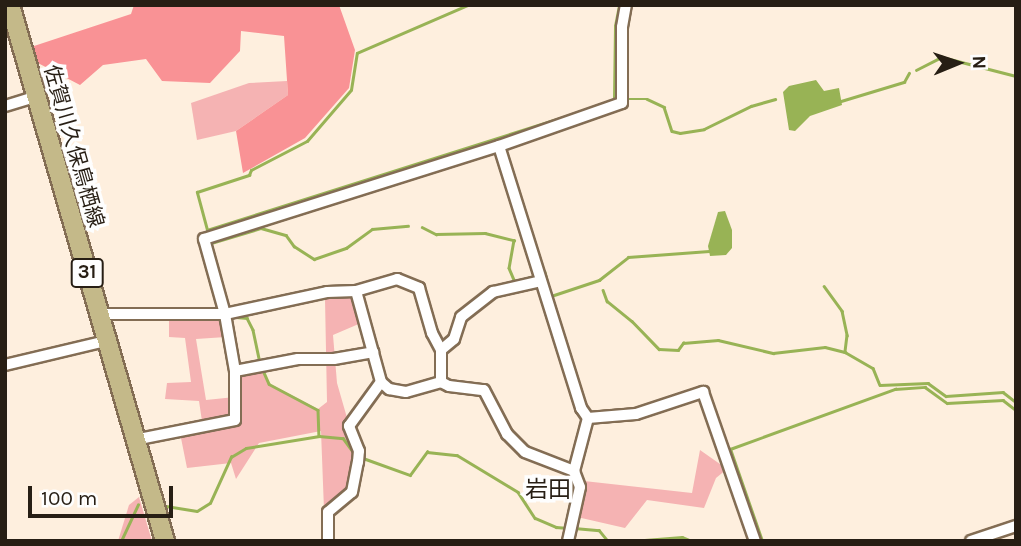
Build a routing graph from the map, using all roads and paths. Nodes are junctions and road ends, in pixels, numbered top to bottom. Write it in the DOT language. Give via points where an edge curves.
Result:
graph roads {
  1 [pos="10,5"];
  2 [pos="626,5"];
  3 [pos="37,96"];
  4 [pos="5,106"];
  5 [pos="499,146"];
  6 [pos="541,281"];
  7 [pos="356,291"];
  8 [pos="224,310"];
  9 [pos="99,314"];
  10 [pos="106,341"];
  11 [pos="441,350"];
  12 [pos="373,352"];
  13 [pos="5,365"];
  14 [pos="235,371"];
  15 [pos="381,382"];
  16 [pos="441,382"];
  17 [pos="588,418"];
  18 [pos="134,440"];
  19 [pos="574,471"];
  20 [pos="1016,526"];
  21 [pos="568,537"];
  22 [pos="755,540"];
  23 [pos="165,541"];
  24 [pos="328,541"];
  25 [pos="971,541"];
  1 -- 3 [label="main road, 佐賀川久保鳥栖線 / 31"];
  2 -- 5 [label="street" via="622,99"];
  3 -- 4 [label="street"];
  3 -- 9 [label="main road, 佐賀川久保鳥栖線 / 31"];
  5 -- 6 [label="street"];
  5 -- 8 [label="street" via="208,238"];
  6 -- 11 [label="street" via="493,292 461,317 454,339"];
  6 -- 17 [label="street"];
  7 -- 8 [label="street"];
  7 -- 11 [label="street" via="397,279 419,288"];
  7 -- 12 [label="street"];
  8 -- 9 [label="street"];
  8 -- 14 [label="street"];
  9 -- 10 [label="main road, 佐賀川久保鳥栖線 / 31"];
  10 -- 13 [label="street"];
  10 -- 18 [label="main road, 佐賀川久保鳥栖線 / 31"];
  11 -- 16 [label="street"];
  12 -- 14 [label="street"];
  12 -- 15 [label="street"];
  14 -- 18 [label="street" via="235,421"];
  15 -- 16 [label="street" via="389,389 406,392"];
  15 -- 24 [label="street" via="349,426 358,456 352,492 328,512"];
  16 -- 19 [label="street" via="484,390 507,434 525,452"];
  17 -- 19 [label="street"];
  17 -- 22 [label="street" via="636,414 703,392"];
  18 -- 23 [label="main road, 佐賀川久保鳥栖線 / 31"];
  19 -- 21 [label="street" via="580,487"];
  20 -- 25 [label="street"];
}
